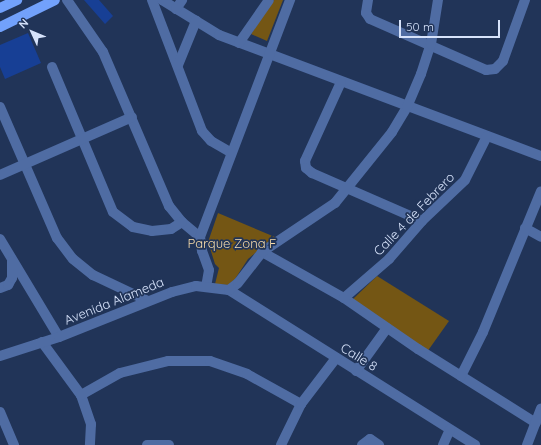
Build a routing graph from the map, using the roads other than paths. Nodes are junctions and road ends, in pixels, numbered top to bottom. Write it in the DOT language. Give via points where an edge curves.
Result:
graph roads {
  1 [pos="17,0"];
  2 [pos="55,0"];
  3 [pos="67,0"];
  4 [pos="152,0"];
  5 [pos="162,0"];
  6 [pos="269,0"];
  7 [pos="290,0"];
  8 [pos="368,0"];
  9 [pos="438,0"];
  10 [pos="525,0"];
  11 [pos="179,4"];
  12 [pos="0,8"];
  13 [pos="196,21"];
  14 [pos="0,27"];
  15 [pos="240,43"];
  16 [pos="431,44"];
  17 [pos="270,55"];
  18 [pos="178,65"];
  19 [pos="52,67"];
  20 [pos="341,82"];
  21 [pos="0,107"];
  22 [pos="407,107"];
  23 [pos="132,117"];
  24 [pos="487,136"];
  25 [pos="82,139"];
  26 [pos="230,152"];
  27 [pos="541,156"];
  28 [pos="24,165"];
  29 [pos="0,176"];
  30 [pos="349,188"];
  31 [pos="541,191"];
  32 [pos="422,220"];
  33 [pos="182,222"];
  34 [pos="525,228"];
  35 [pos="200,237"];
  36 [pos="541,237"];
  37 [pos="0,239"];
  38 [pos="262,252"];
  39 [pos="12,261"];
  40 [pos="206,287"];
  41 [pos="0,288"];
  42 [pos="229,290"];
  43 [pos="344,298"];
  44 [pos="146,300"];
  45 [pos="387,328"];
  46 [pos="59,337"];
  47 [pos="42,342"];
  48 [pos="0,356"];
  49 [pos="336,358"];
  50 [pos="356,371"];
  51 [pos="461,376"];
  52 [pos="81,395"];
  53 [pos="301,404"];
  54 [pos="541,409"];
  55 [pos="0,412"];
  56 [pos="536,423"];
  57 [pos="450,429"];
  58 [pos="14,445"];
  59 [pos="90,445"];
  60 [pos="148,445"];
  61 [pos="169,445"];
  62 [pos="281,445"];
  63 [pos="362,445"];
  64 [pos="379,445"];
  65 [pos="444,445"];
  66 [pos="475,445"];
  67 [pos="526,445"];
  1 -- 12 [label="main road"];
  2 -- 14 [label="main road"];
  3 -- 23 [label="street" via="103,52"];
  4 -- 18 [label="street"];
  5 -- 11 [label="street"];
  6 -- 15 [label="street"];
  7 -- 17 [label="street"];
  8 -- 16 [label="street" via="366,13 370,19"];
  9 -- 16 [label="street"];
  10 -- 16 [label="street" via="503,61 495,69 486,70"];
  11 -- 13 [label="street"];
  13 -- 15 [label="street" via="219,35"];
  13 -- 18 [label="street"];
  15 -- 17 [label="street"];
  16 -- 22 [label="street"];
  17 -- 20 [label="street"];
  17 -- 26 [label="street"];
  18 -- 26 [label="street" via="202,131 211,141"];
  19 -- 25 [label="street"];
  20 -- 22 [label="street"];
  20 -- 30 [label="street" via="305,161 306,168 312,173"];
  21 -- 28 [label="street"];
  22 -- 24 [label="street"];
  22 -- 30 [label="street" via="392,132"];
  23 -- 25 [label="street"];
  23 -- 33 [label="street" via="169,206"];
  24 -- 27 [label="street"];
  24 -- 32 [label="street, Calle 4 de Febrero" via="465,180"];
  25 -- 28 [label="street"];
  25 -- 33 [label="street" via="113,212 133,227 152,231 170,229"];
  26 -- 35 [label="street"];
  28 -- 29 [label="street"];
  28 -- 44 [label="street" via="57,238 73,259 93,275"];
  30 -- 32 [label="street"];
  30 -- 38 [label="street" via="314,220"];
  31 -- 34 [label="street"];
  32 -- 43 [label="street, Calle 4 de Febrero" via="389,259"];
  33 -- 35 [label="street"];
  34 -- 36 [label="street"];
  34 -- 51 [label="street" via="483,332"];
  35 -- 40 [label="street" via="209,270"];
  37 -- 39 [label="street"];
  38 -- 42 [label="street" via="238,283"];
  38 -- 43 [label="street"];
  39 -- 41 [label="street" via="12,278 8,285"];
  39 -- 46 [label="street"];
  40 -- 42 [label="street, Avenida Alameda"];
  40 -- 44 [label="street, Avenida Alameda" via="178,290"];
  42 -- 49 [label="street, Calle 8"];
  43 -- 45 [label="street"];
  44 -- 46 [label="street, Avenida Alameda"];
  45 -- 50 [label="street"];
  45 -- 51 [label="street"];
  46 -- 47 [label="street, Avenida Alameda"];
  47 -- 48 [label="street, Avenida Alameda"];
  47 -- 52 [label="street"];
  49 -- 50 [label="street, Calle 8"];
  49 -- 53 [label="street"];
  50 -- 57 [label="street, Calle 8"];
  51 -- 56 [label="street"];
  52 -- 53 [label="street" via="120,374 154,364 168,361 210,361 247,374"];
  52 -- 59 [label="street" via="90,424"];
  53 -- 62 [label="street"];
  54 -- 56 [label="street"];
  55 -- 58 [label="street"];
  56 -- 67 [label="street"];
  57 -- 65 [label="street"];
  57 -- 66 [label="street, Calle 8"];
  60 -- 61 [label="street"];
  63 -- 64 [label="street" via="370,439"];
}
